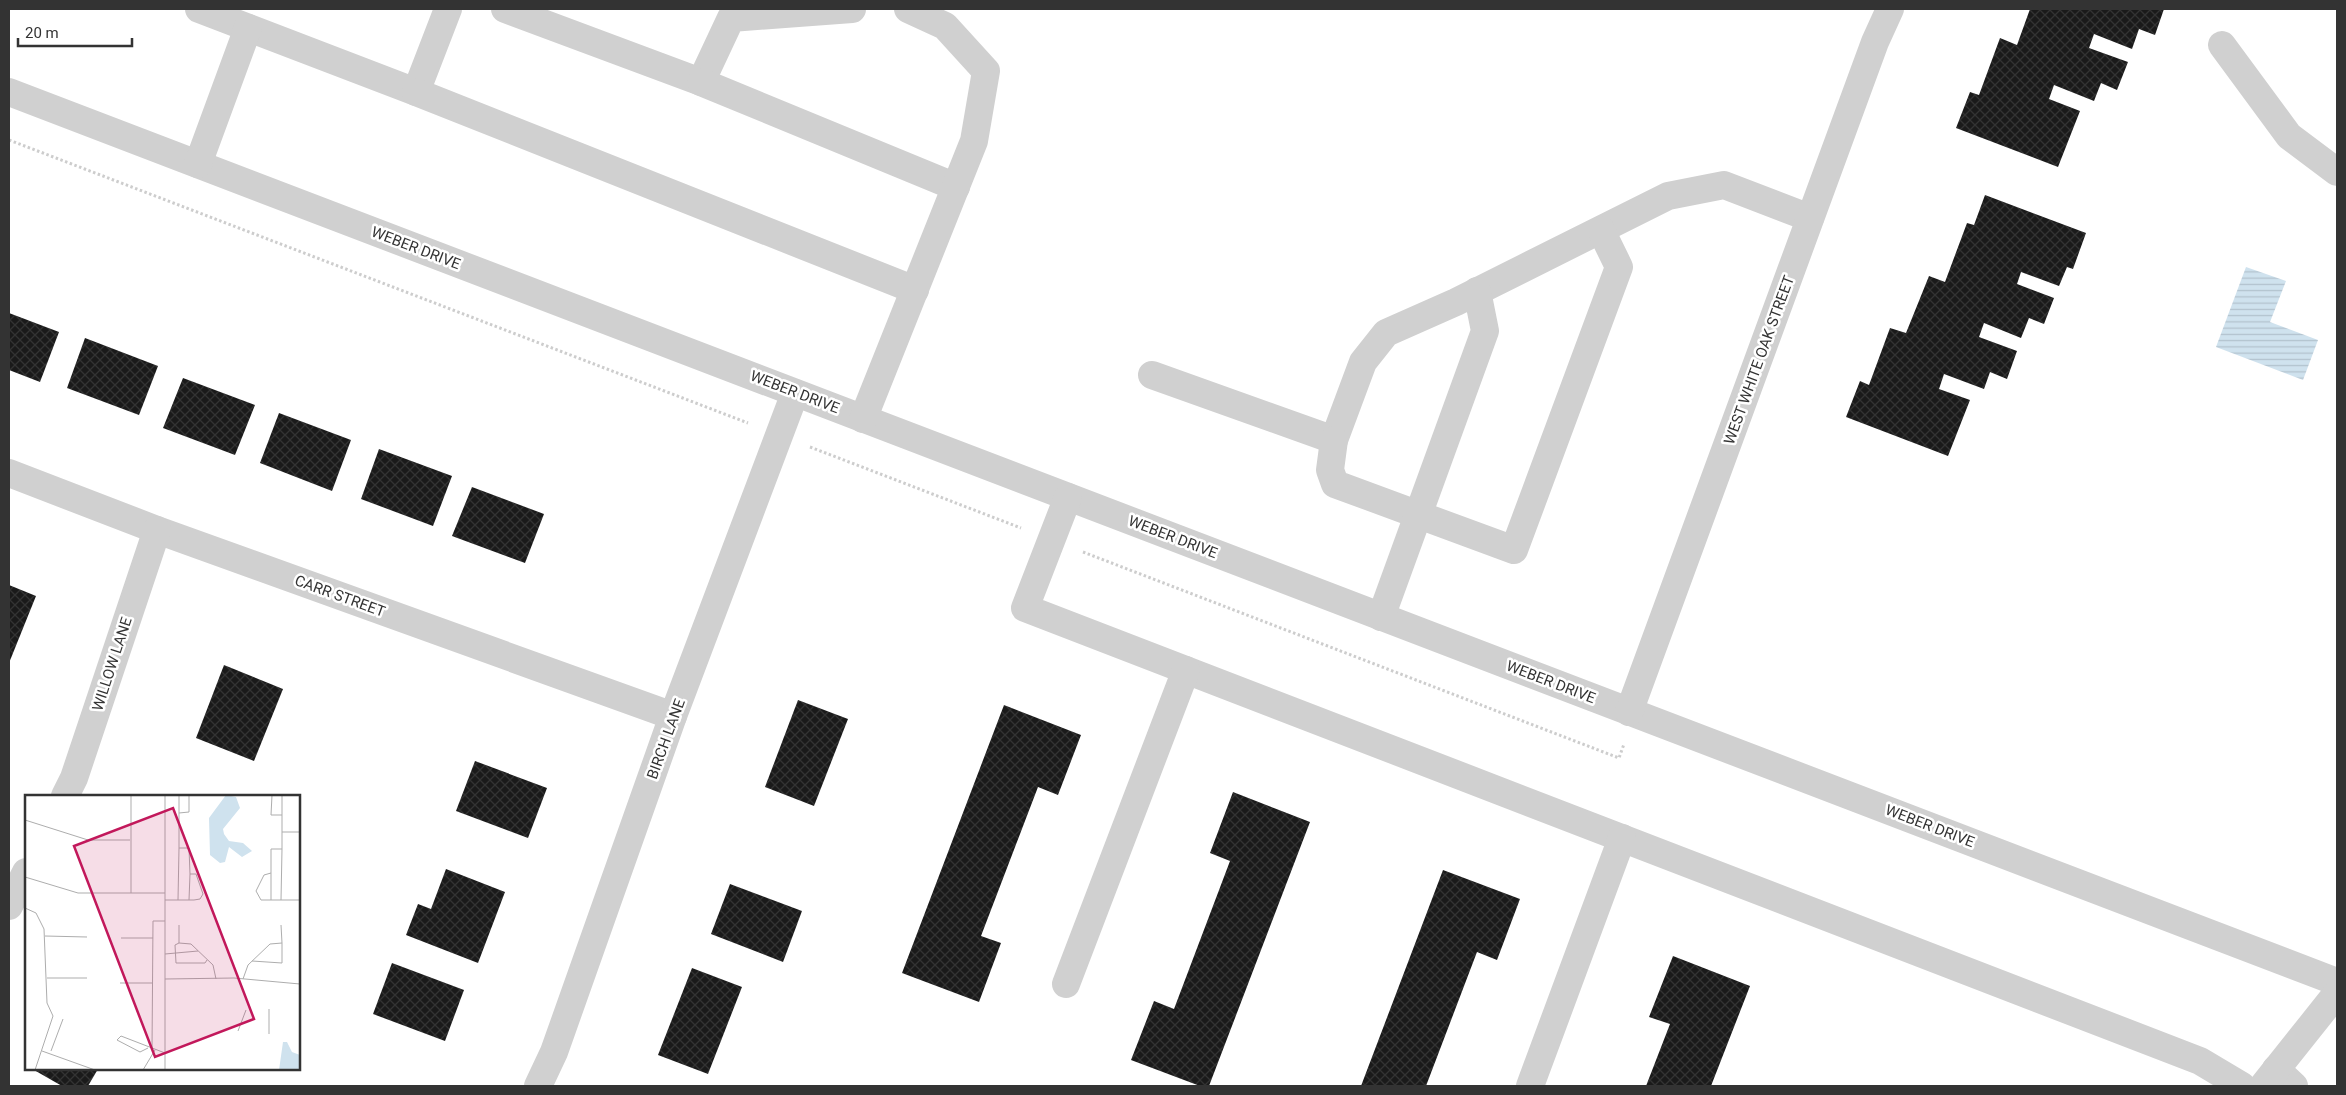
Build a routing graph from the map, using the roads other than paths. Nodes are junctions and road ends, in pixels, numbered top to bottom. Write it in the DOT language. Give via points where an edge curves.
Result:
graph roads {
  1 [pos="199,9"];
  2 [pos="448,9"];
  3 [pos="505,9"];
  4 [pos="852,9"];
  5 [pos="908,9"];
  6 [pos="1890,9"];
  7 [pos="248,28"];
  8 [pos="2222,45"];
  9 [pos="701,82"];
  10 [pos="9,92"];
  11 [pos="416,92"];
  12 [pos="198,164"];
  13 [pos="2337,172"];
  14 [pos="956,187"];
  15 [pos="1810,218"];
  16 [pos="1601,230"];
  17 [pos="915,290"];
  18 [pos="1477,291"];
  19 [pos="1152,376"];
  20 [pos="796,393"];
  21 [pos="863,419"];
  22 [pos="1334,440"];
  23 [pos="9,473"];
  24 [pos="1068,497"];
  25 [pos="1419,513"];
  26 [pos="157,530"];
  27 [pos="1381,616"];
  28 [pos="1186,670"];
  29 [pos="1629,712"];
  30 [pos="673,716"];
  31 [pos="66,795"];
  32 [pos="1622,838"];
  33 [pos="25,874"];
  34 [pos="9,906"];
  35 [pos="2337,982"];
  36 [pos="1066,984"];
  37 [pos="2337,993"];
  38 [pos="2278,1081"];
  39 [pos="538,1086"];
  40 [pos="1530,1086"];
  41 [pos="2242,1086"];
  1 -- 7 [label="street"];
  2 -- 11 [label="street"];
  3 -- 9 [label="street"];
  4 -- 9 [label="street" via="731,18"];
  5 -- 14 [label="street" via="945,26 986,71 974,141"];
  6 -- 15 [label="street, WEST WHITE OAK STREET"];
  7 -- 11 [label="street"];
  7 -- 12 [label="street"];
  8 -- 13 [label="street" via="2289,136"];
  9 -- 14 [label="street"];
  10 -- 12 [label="street, WEBER DRIVE"];
  11 -- 17 [label="street"];
  12 -- 20 [label="street, WEBER DRIVE"];
  14 -- 17 [label="street"];
  15 -- 16 [label="street" via="1724,184 1668,196"];
  15 -- 29 [label="street, WEST WHITE OAK STREET"];
  16 -- 18 [label="street"];
  16 -- 25 [label="street" via="1619,268 1514,550"];
  17 -- 21 [label="street"];
  18 -- 22 [label="street" via="1386,333 1363,362"];
  18 -- 25 [label="street" via="1485,331"];
  19 -- 22 [label="street"];
  20 -- 21 [label="street, WEBER DRIVE"];
  20 -- 30 [label="street, BIRCH LANE"];
  21 -- 24 [label="street, WEBER DRIVE"];
  22 -- 25 [label="street" via="1330,470 1335,484"];
  23 -- 26 [label="street, CARR STREET"];
  24 -- 27 [label="street, WEBER DRIVE"];
  24 -- 28 [label="street" via="1025,608"];
  25 -- 27 [label="street"];
  26 -- 30 [label="street, CARR STREET"];
  26 -- 31 [label="street, WILLOW LANE"];
  27 -- 29 [label="street, WEBER DRIVE"];
  28 -- 32 [label="street"];
  28 -- 36 [label="street"];
  29 -- 35 [label="street, WEBER DRIVE"];
  30 -- 39 [label="street, BIRCH LANE" via="554,1052"];
  32 -- 40 [label="street"];
  32 -- 41 [label="street" via="2200,1061"];
  33 -- 34 [label="street"];
  37 -- 38 [label="street"];
}
